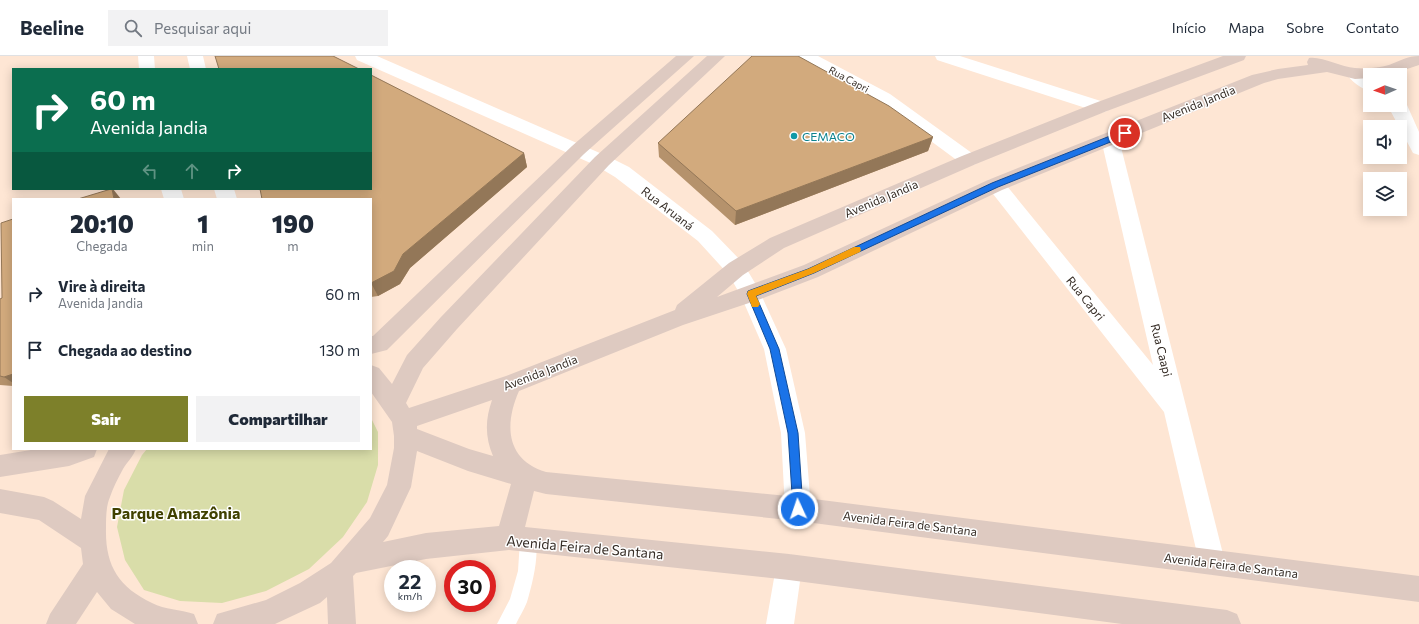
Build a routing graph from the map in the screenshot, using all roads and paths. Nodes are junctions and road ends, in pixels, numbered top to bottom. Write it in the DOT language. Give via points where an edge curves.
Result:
graph roads {
  1 [pos="146,56"];
  2 [pos="195,56"];
  3 [pos="363,56"];
  4 [pos="686,56"];
  5 [pos="717,56"];
  6 [pos="806,56"];
  7 [pos="943,56"];
  8 [pos="1238,56"];
  9 [pos="1303,56"];
  10 [pos="1419,59"];
  11 [pos="1328,67"];
  12 [pos="147,68"];
  13 [pos="198,68"];
  14 [pos="1402,68"];
  15 [pos="1354,73"];
  16 [pos="1363,73"];
  17 [pos="1363,80"];
  18 [pos="1101,107"];
  19 [pos="1399,112"];
  20 [pos="1110,139"];
  21 [pos="1419,149"];
  22 [pos="578,150"];
  23 [pos="969,160"];
  24 [pos="602,161"];
  25 [pos="995,185"];
  26 [pos="736,269"];
  27 [pos="437,289"];
  28 [pos="751,294"];
  29 [pos="469,302"];
  30 [pos="675,319"];
  31 [pos="372,345"];
  32 [pos="372,376"];
  33 [pos="511,384"];
  34 [pos="1177,410"];
  35 [pos="402,420"];
  36 [pos="82,450"];
  37 [pos="123,450"];
  38 [pos="0,466"];
  39 [pos="525,477"];
  40 [pos="0,501"];
  41 [pos="798,509"];
  42 [pos="518,539"];
  43 [pos="92,541"];
  44 [pos="1212,562"];
  45 [pos="97,567"];
  46 [pos="344,567"];
  47 [pos="789,567"];
  48 [pos="1419,588"];
  49 [pos="60,624"];
  50 [pos="169,624"];
  51 [pos="184,624"];
  52 [pos="227,624"];
  53 [pos="342,624"];
  54 [pos="506,624"];
  55 [pos="780,624"];
  56 [pos="1224,624"];
  1 -- 12 [label="street"];
  2 -- 13 [label="street"];
  3 -- 22 [label="street, Rua Aruaná"];
  4 -- 22 [label="street"];
  5 -- 24 [label="street"];
  6 -- 23 [label="street, Rua Capri" via="884,98"];
  7 -- 18 [label="street"];
  8 -- 18 [label="street, Avenida Jandia"];
  9 -- 11 [label="street"];
  10 -- 14 [label="street"];
  11 -- 15 [label="street"];
  11 -- 20 [label="street, Avenida Jandia" via="1258,79"];
  15 -- 16 [label="street"];
  15 -- 17 [label="street"];
  18 -- 23 [label="street, Avenida Jandia"];
  19 -- 21 [label="street"];
  20 -- 25 [label="street, Avenida Jandia"];
  20 -- 34 [label="street, Rua Caapi"];
  22 -- 24 [label="street, Rua Aruaná"];
  22 -- 27 [label="street"];
  23 -- 26 [label="street, Avenida Jandia" via="777,243"];
  24 -- 26 [label="street, Rua Aruaná" via="622,172 705,236"];
  24 -- 29 [label="street"];
  25 -- 28 [label="street, Avenida Jandia" via="811,271"];
  25 -- 34 [label="street, Rua Capri"];
  26 -- 28 [label="street, Rua Aruaná"];
  26 -- 30 [label="street, Avenida Jandia"];
  27 -- 29 [label="street" via="433,307 439,313 453,310"];
  27 -- 31 [label="street" via="379,344"];
  28 -- 30 [label="street, Avenida Jandia"];
  28 -- 41 [label="street, Rua Aruaná" via="774,349 793,433"];
  29 -- 35 [label="street" via="415,362"];
  30 -- 33 [label="street, Avenida Jandia"];
  32 -- 35 [label="street"];
  33 -- 35 [label="street, Avenida Jandia"];
  33 -- 39 [label="street" via="502,402 498,420 500,438 504,454"];
  34 -- 44 [label="street, Rua Caapi"];
  35 -- 39 [label="street, Avenida Feira de Santana" via="468,460"];
  35 -- 46 [label="street" via="406,448 399,487 379,527"];
  36 -- 38 [label="street" via="69,455"];
  37 -- 43 [label="street" via="115,458 96,499"];
  39 -- 41 [label="street, Avenida Feira de Santana" via="546,483"];
  39 -- 42 [label="street"];
  40 -- 43 [label="street" via="44,509"];
  41 -- 44 [label="street, Avenida Feira de Santana"];
  42 -- 46 [label="street, Avenida Feira de Santana" via="426,546"];
  42 -- 47 [label="street, Avenida Feira de Santana"];
  42 -- 54 [label="lane" via="526,571 518,602"];
  43 -- 45 [label="street"];
  44 -- 48 [label="street, Avenida Feira de Santana"];
  45 -- 49 [label="street"];
  45 -- 50 [label="street" via="113,592 138,612"];
  46 -- 52 [label="street" via="310,593 268,613"];
  46 -- 53 [label="street"];
  47 -- 55 [label="street"];
  47 -- 56 [label="street, Avenida Feira de Santana"];
  50 -- 51 [label="street"];
}
